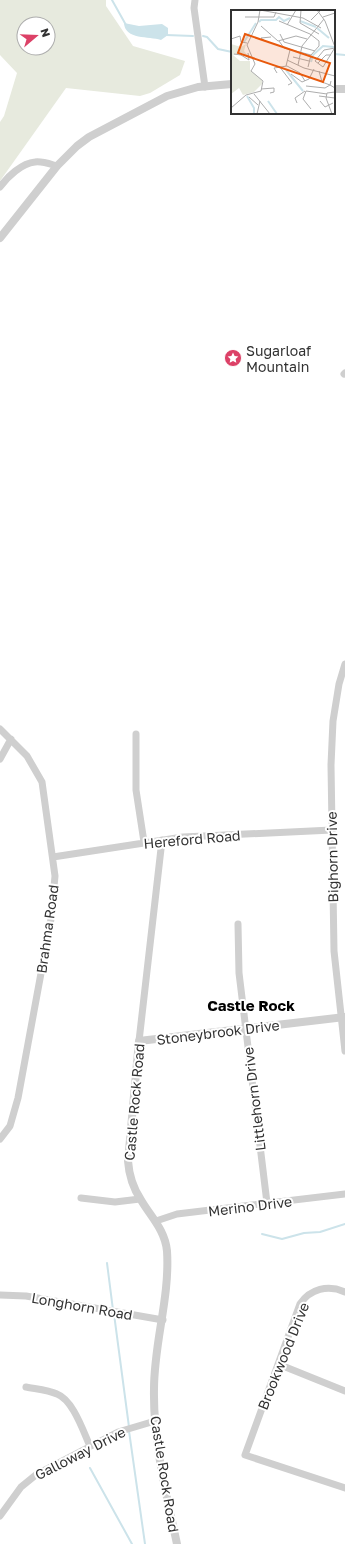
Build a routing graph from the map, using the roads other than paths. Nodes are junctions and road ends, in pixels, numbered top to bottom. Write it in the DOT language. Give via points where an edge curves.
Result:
graph roads {
  1 [pos="195,0"];
  2 [pos="231,84"];
  3 [pos="205,86"];
  4 [pos="57,166"];
  5 [pos="0,187"];
  6 [pos="0,238"];
  7 [pos="345,664"];
  8 [pos="0,728"];
  9 [pos="136,734"];
  10 [pos="11,739"];
  11 [pos="0,759"];
  12 [pos="332,830"];
  13 [pos="162,840"];
  14 [pos="144,842"];
  15 [pos="53,857"];
  16 [pos="238,924"];
  17 [pos="343,1017"];
  18 [pos="246,1029"];
  19 [pos="139,1041"];
  20 [pos="345,1051"];
  21 [pos="0,1139"];
  22 [pos="345,1194"];
  23 [pos="81,1198"];
  24 [pos="140,1200"];
  25 [pos="267,1203"];
  26 [pos="156,1222"];
  27 [pos="345,1292"];
  28 [pos="0,1295"];
  29 [pos="163,1320"];
  30 [pos="278,1364"];
  31 [pos="26,1387"];
  32 [pos="345,1391"];
  33 [pos="155,1421"];
  34 [pos="90,1446"];
  35 [pos="345,1488"];
  36 [pos="0,1516"];
  37 [pos="176,1544"];
  1 -- 3 [label="street"];
  2 -- 3 [label="street"];
  3 -- 4 [label="street" via="157,100 89,137"];
  4 -- 5 [label="street" via="40,162 30,163 8,178"];
  4 -- 6 [label="street"];
  7 -- 12 [label="street, Bighorn Drive" via="338,688 332,728"];
  8 -- 10 [label="street, Brahma Road"];
  9 -- 14 [label="street" via="136,790"];
  10 -- 11 [label="street"];
  10 -- 15 [label="street, Brahma Road" via="30,760 42,782"];
  12 -- 13 [label="street, Hereford Road"];
  12 -- 17 [label="street, Bighorn Drive" via="334,951"];
  13 -- 14 [label="street, Hereford Road"];
  13 -- 19 [label="street, Castle Rock Road"];
  14 -- 15 [label="street, Hereford Road"];
  15 -- 21 [label="street, Brahma Road" via="55,883 51,919 18,1098 10,1126"];
  16 -- 18 [label="street, Littlehorn Drive" via="237,946"];
  17 -- 18 [label="street, Stoneybrook Drive"];
  17 -- 20 [label="street, Bighorn Drive"];
  18 -- 19 [label="street, Stoneybrook Drive"];
  18 -- 25 [label="street, Littlehorn Drive"];
  19 -- 24 [label="street, Castle Rock Road" via="128,1161 131,1180"];
  22 -- 25 [label="street, Merino Drive"];
  23 -- 24 [label="street" via="115,1202"];
  24 -- 26 [label="street, Castle Rock Road"];
  25 -- 26 [label="street, Merino Drive" via="177,1214"];
  26 -- 29 [label="street, Castle Rock Road" via="164,1236 167,1251"];
  27 -- 30 [label="street, Brookwood Drive" via="325,1288 313,1292 304,1299"];
  28 -- 29 [label="street, Longhorn Road" via="26,1296"];
  29 -- 33 [label="street, Castle Rock Road" via="154,1376"];
  30 -- 32 [label="street"];
  30 -- 35 [label="street, Brookwood Drive" via="245,1454"];
  31 -- 34 [label="street" via="63,1397"];
  33 -- 34 [label="street, Galloway Drive" via="125,1429"];
  33 -- 37 [label="street, Castle Rock Road"];
  34 -- 36 [label="street, Galloway Drive" via="28,1480 10,1499"];
}
